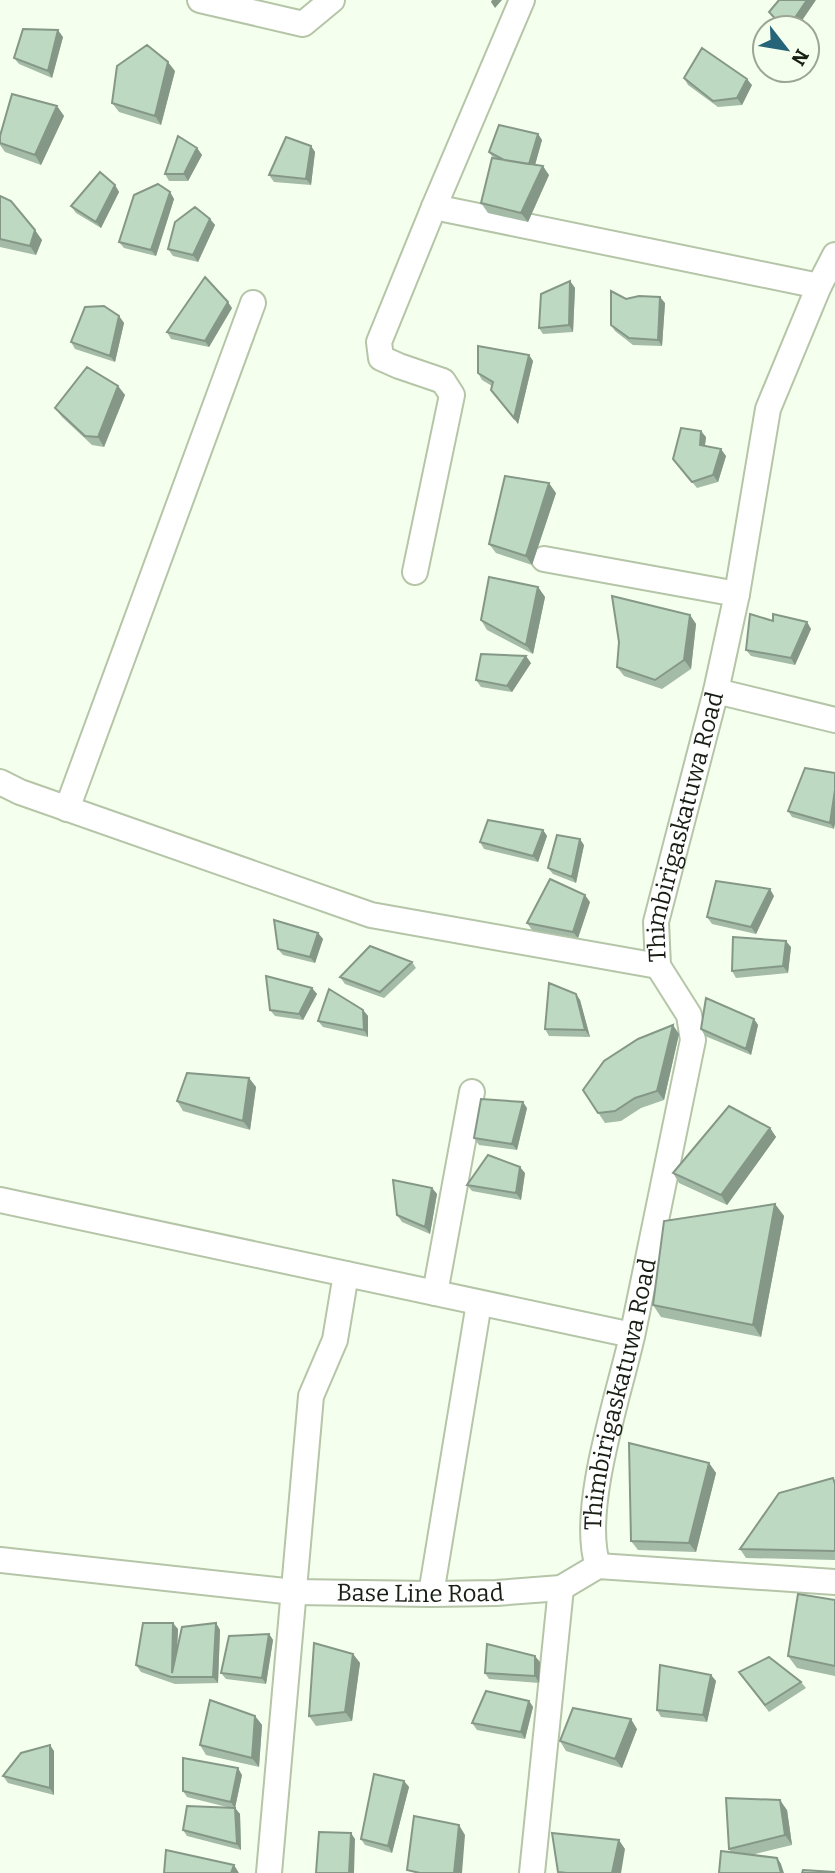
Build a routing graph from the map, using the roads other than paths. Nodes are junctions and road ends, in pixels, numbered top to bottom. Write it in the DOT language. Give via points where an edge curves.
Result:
graph roads {
  1 [pos="200,0"];
  2 [pos="332,0"];
  3 [pos="522,0"];
  4 [pos="433,207"];
  5 [pos="835,255"];
  6 [pos="819,286"];
  7 [pos="253,303"];
  8 [pos="544,559"];
  9 [pos="415,572"];
  10 [pos="737,594"];
  11 [pos="716,691"];
  12 [pos="835,720"];
  13 [pos="0,782"];
  14 [pos="67,809"];
  15 [pos="658,965"];
  16 [pos="472,1092"];
  17 [pos="0,1200"];
  18 [pos="346,1274"];
  19 [pos="435,1293"];
  20 [pos="479,1303"];
  21 [pos="632,1335"];
  22 [pos="0,1560"];
  23 [pos="598,1566"];
  24 [pos="835,1582"];
  25 [pos="561,1588"];
  26 [pos="294,1592"];
  27 [pos="431,1594"];
  28 [pos="269,1873"];
  29 [pos="532,1873"];
  1 -- 2 [label="street" via="303,24"];
  3 -- 4 [label="street"];
  4 -- 6 [label="street"];
  4 -- 9 [label="street" via="379,342 381,358 443,381 452,396"];
  5 -- 6 [label="street, Thimbirigaskatuwa Road"];
  6 -- 10 [label="street, Thimbirigaskatuwa Road" via="768,409"];
  7 -- 14 [label="street"];
  8 -- 10 [label="street"];
  10 -- 11 [label="street, Thimbirigaskatuwa Road"];
  11 -- 12 [label="street"];
  11 -- 15 [label="street, Thimbirigaskatuwa Road" via="656,922"];
  13 -- 14 [label="street"];
  14 -- 15 [label="street" via="371,915"];
  15 -- 21 [label="street, Thimbirigaskatuwa Road" via="688,1015 693,1040"];
  16 -- 19 [label="street"];
  17 -- 18 [label="street"];
  18 -- 19 [label="street"];
  18 -- 26 [label="street" via="335,1340 312,1396"];
  19 -- 20 [label="street"];
  20 -- 21 [label="street"];
  20 -- 27 [label="street"];
  21 -- 23 [label="street, Thimbirigaskatuwa Road" via="596,1487 593,1550"];
  22 -- 26 [label="street, Base Line Road"];
  23 -- 24 [label="street"];
  23 -- 25 [label="street, Base Line Road"];
  25 -- 27 [label="street, Base Line Road"];
  25 -- 29 [label="street"];
  26 -- 27 [label="street, Base Line Road"];
  26 -- 28 [label="street"];
}
